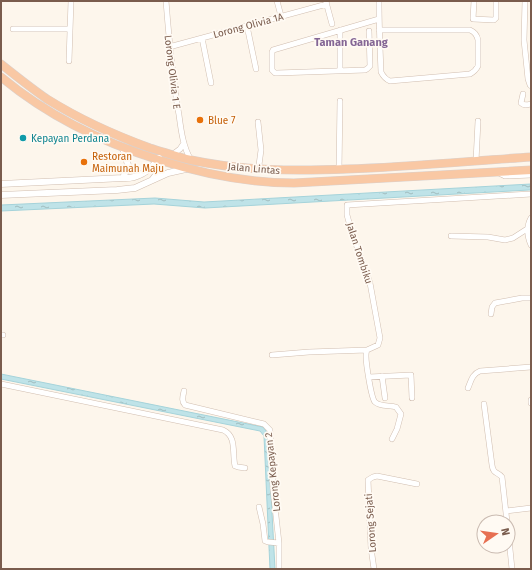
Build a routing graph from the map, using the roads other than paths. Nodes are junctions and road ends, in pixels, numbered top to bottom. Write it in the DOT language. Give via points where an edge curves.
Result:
graph roads {
  1 [pos="71,1"];
  2 [pos="166,1"];
  3 [pos="277,1"];
  4 [pos="379,1"];
  5 [pos="474,1"];
  6 [pos="496,1"];
  7 [pos="525,1"];
  8 [pos="326,2"];
  9 [pos="281,16"];
  10 [pos="379,19"];
  11 [pos="332,24"];
  12 [pos="247,26"];
  13 [pos="13,29"];
  14 [pos="70,29"];
  15 [pos="340,30"];
  16 [pos="379,30"];
  17 [pos="369,31"];
  18 [pos="202,38"];
  19 [pos="170,47"];
  20 [pos="69,61"];
  21 [pos="1,64"];
  22 [pos="256,69"];
  23 [pos="340,71"];
  24 [pos="1,77"];
  25 [pos="211,83"];
  26 [pos="531,86"];
  27 [pos="523,94"];
  28 [pos="340,101"];
  29 [pos="531,104"];
  30 [pos="478,121"];
  31 [pos="258,122"];
  32 [pos="184,143"];
  33 [pos="123,148"];
  34 [pos="161,151"];
  35 [pos="172,155"];
  36 [pos="531,157"];
  37 [pos="158,160"];
  38 [pos="191,160"];
  39 [pos="476,161"];
  40 [pos="229,166"];
  41 [pos="186,169"];
  42 [pos="259,170"];
  43 [pos="339,170"];
  44 [pos="531,170"];
  45 [pos="497,172"];
  46 [pos="531,175"];
  47 [pos="123,178"];
  48 [pos="152,180"];
  49 [pos="258,181"];
  50 [pos="1,184"];
  51 [pos="531,194"];
  52 [pos="1,195"];
  53 [pos="531,218"];
  54 [pos="527,229"];
  55 [pos="451,236"];
  56 [pos="531,245"];
  57 [pos="531,298"];
  58 [pos="491,314"];
  59 [pos="367,350"];
  60 [pos="272,355"];
  61 [pos="531,367"];
  62 [pos="382,376"];
  63 [pos="369,377"];
  64 [pos="1,384"];
  65 [pos="468,388"];
  66 [pos="184,391"];
  67 [pos="385,398"];
  68 [pos="412,398"];
  69 [pos="530,400"];
  70 [pos="531,403"];
  71 [pos="484,404"];
  72 [pos="392,439"];
  73 [pos="245,468"];
  74 [pos="417,484"];
  75 [pos="259,507"];
  76 [pos="531,508"];
  77 [pos="506,511"];
  78 [pos="506,514"];
  79 [pos="276,543"];
  80 [pos="510,554"];
  81 [pos="279,569"];
  82 [pos="374,569"];
  83 [pos="512,569"];
  1 -- 14 [label="street"];
  2 -- 19 [label="street, Lorong Olivia 1 E"];
  3 -- 9 [label="street"];
  4 -- 10 [label="street"];
  5 -- 6 [label="street" via="473,19 494,20"];
  7 -- 26 [label="street" via="524,40"];
  8 -- 9 [label="street, Lorong Olivia 1A"];
  8 -- 11 [label="street"];
  9 -- 12 [label="street, Lorong Olivia 1A"];
  10 -- 15 [label="street"];
  10 -- 16 [label="street"];
  12 -- 18 [label="street, Lorong Olivia 1A"];
  12 -- 22 [label="street"];
  13 -- 14 [label="street"];
  14 -- 20 [label="street"];
  15 -- 23 [label="street"];
  15 -- 23 [label="street" via="273,50 271,67 277,73"];
  16 -- 16 [label="street" via="381,72 384,78 390,81 470,74 478,66 478,40 476,34 470,30"];
  17 -- 23 [label="street" via="370,66 365,70"];
  18 -- 19 [label="street, Lorong Olivia 1A"];
  18 -- 25 [label="street"];
  19 -- 32 [label="street, Lorong Olivia 1 E"];
  21 -- 34 [label="highway, Jalan Lintas" via="74,115 125,139"];
  24 -- 33 [label="highway, Jalan Lintas" via="51,113 89,134"];
  27 -- 29 [label="street" via="522,104"];
  28 -- 43 [label="street"];
  30 -- 39 [label="street"];
  31 -- 42 [label="street" via="261,150"];
  32 -- 35 [label="street"];
  32 -- 38 [label="street, Lorong Olivia 1 E"];
  33 -- 37 [label="highway, Jalan Lintas"];
  33 -- 47 [label="street" via="128,165"];
  34 -- 35 [label="highway, Jalan Lintas"];
  34 -- 37 [label="street"];
  35 -- 38 [label="highway, Jalan Lintas"];
  36 -- 39 [label="highway, Jalan Lintas"];
  37 -- 41 [label="highway, Jalan Lintas"];
  37 -- 47 [label="street" via="141,176"];
  37 -- 48 [label="street" via="159,167"];
  38 -- 40 [label="highway, Jalan Lintas"];
  39 -- 43 [label="highway, Jalan Lintas"];
  40 -- 42 [label="highway, Jalan Lintas"];
  40 -- 49 [label="highway" via="252,173"];
  41 -- 48 [label="street"];
  41 -- 49 [label="highway, Jalan Lintas"];
  42 -- 43 [label="highway, Jalan Lintas"];
  44 -- 45 [label="highway, Jalan Lintas"];
  45 -- 46 [label="street" via="505,176"];
  45 -- 49 [label="highway, Jalan Lintas" via="307,182"];
  47 -- 50 [label="street"];
  48 -- 52 [label="street" via="135,188 125,189"];
  51 -- 59 [label="street, Jalan Tombiku" via="347,205 352,233 370,283 380,338 378,345"];
  53 -- 54 [label="street"];
  54 -- 55 [label="street" via="513,238 504,240"];
  54 -- 56 [label="street"];
  57 -- 58 [label="street" via="495,304 492,306"];
  59 -- 60 [label="street"];
  59 -- 63 [label="street"];
  61 -- 65 [label="street" via="476,373"];
  62 -- 63 [label="street"];
  62 -- 67 [label="street"];
  62 -- 68 [label="street" via="411,375"];
  63 -- 72 [label="street" via="373,400 380,405 396,407 401,414"];
  64 -- 73 [label="street" via="223,430 232,438 235,466"];
  66 -- 79 [label="street, Lorong Kepayan 2" via="182,399 185,405 264,424 268,428 276,508"];
  69 -- 70 [label="street"];
  71 -- 77 [label="street" via="492,468 502,477"];
  74 -- 82 [label="street, Lorong Sejati" via="377,476 368,480"];
  75 -- 79 [label="street" via="264,539"];
  76 -- 77 [label="street"];
  77 -- 78 [label="street"];
  79 -- 81 [label="street, Lorong Kepayan 2"];
  80 -- 83 [label="street"];
}
